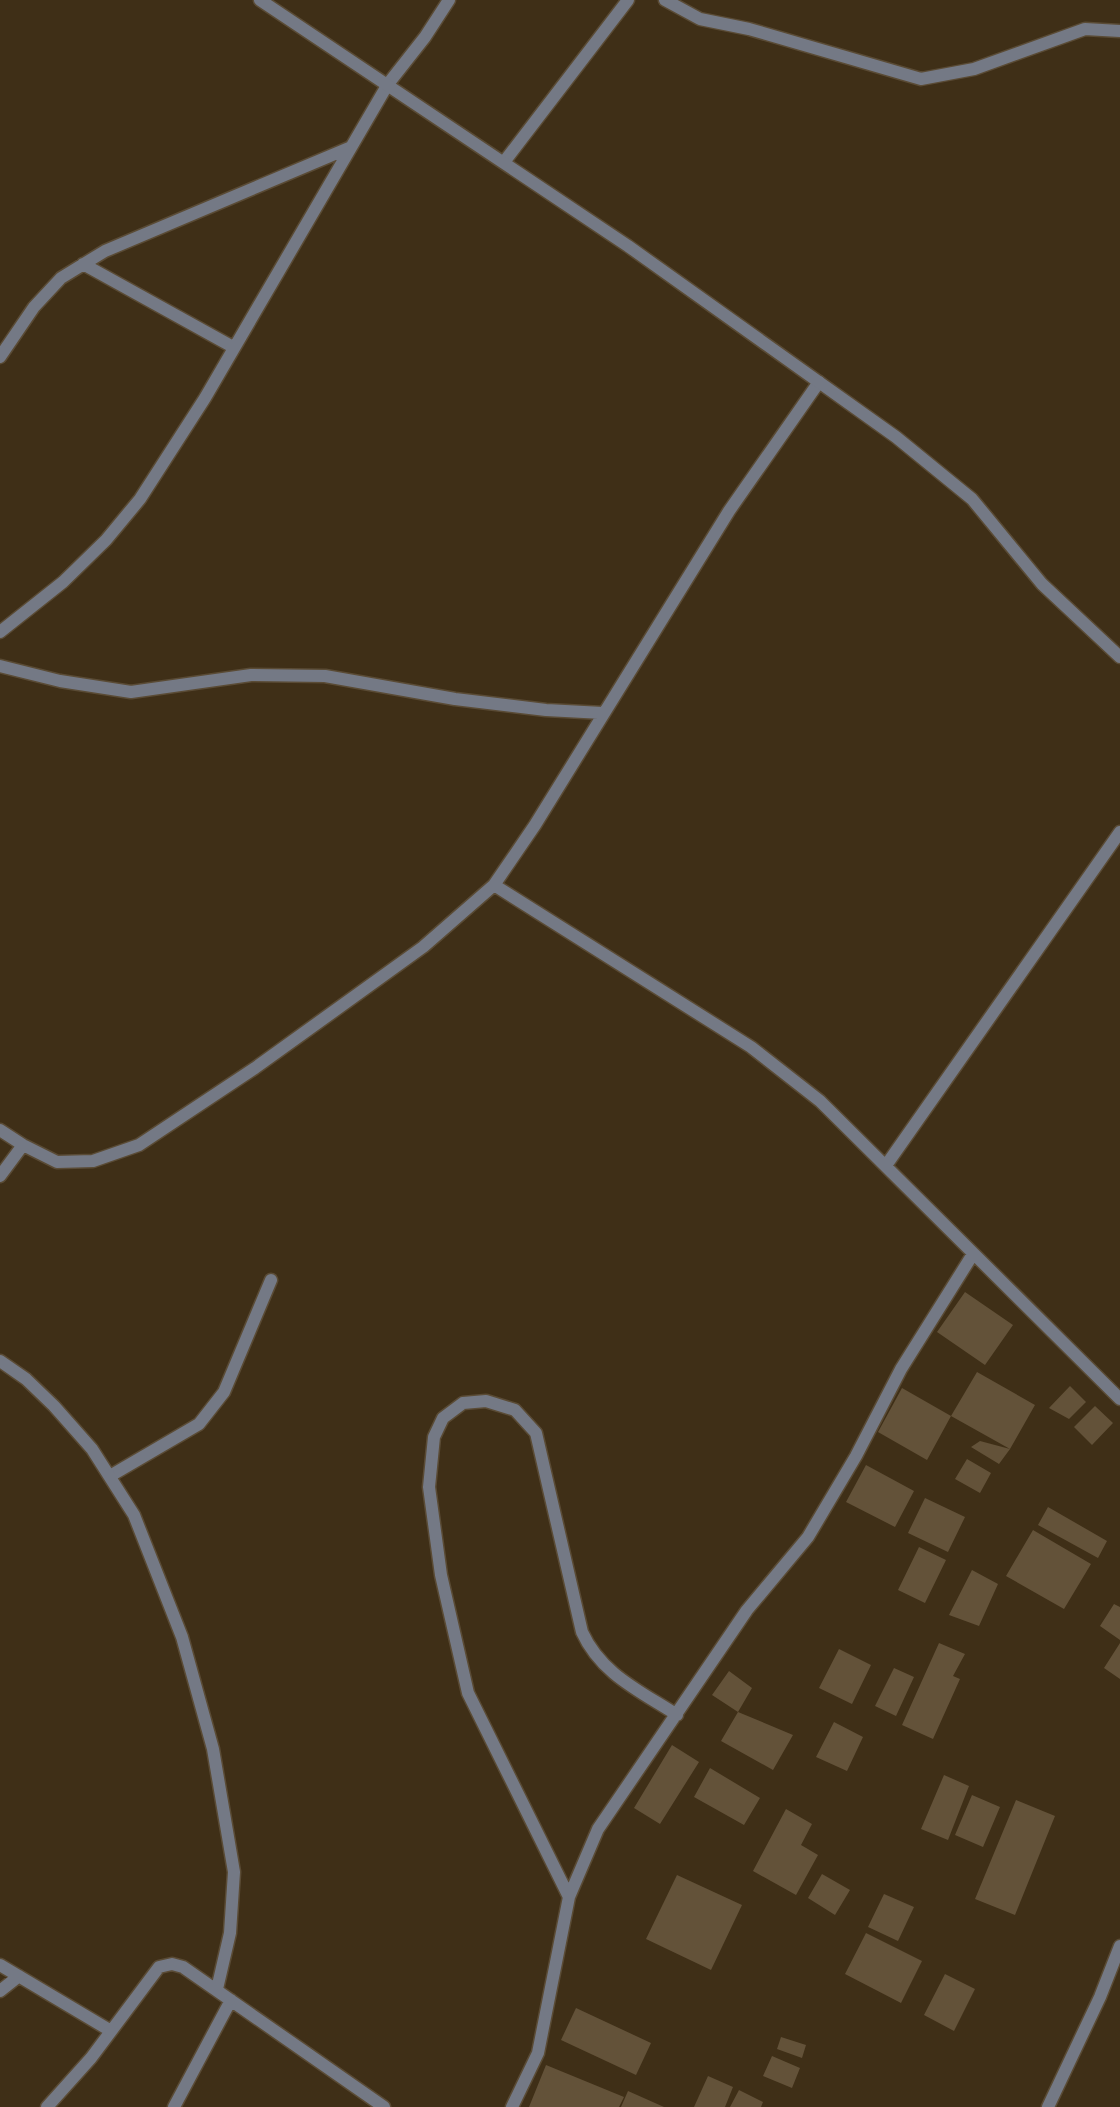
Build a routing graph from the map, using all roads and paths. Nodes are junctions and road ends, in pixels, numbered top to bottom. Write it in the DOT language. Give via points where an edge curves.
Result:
graph roads {
  1 [pos="260,0"];
  2 [pos="449,0"];
  3 [pos="628,0"];
  4 [pos="665,0"];
  5 [pos="1120,31"];
  6 [pos="388,84"];
  7 [pos="349,148"];
  8 [pos="504,162"];
  9 [pos="83,264"];
  10 [pos="233,347"];
  11 [pos="0,357"];
  12 [pos="819,382"];
  13 [pos="0,632"];
  14 [pos="1120,657"];
  15 [pos="0,666"];
  16 [pos="603,713"];
  17 [pos="1120,832"];
  18 [pos="494,885"];
  19 [pos="0,1130"];
  20 [pos="23,1146"];
  21 [pos="887,1164"];
  22 [pos="0,1176"];
  23 [pos="973,1254"];
  24 [pos="271,1280"];
  25 [pos="0,1361"];
  26 [pos="1120,1399"];
  27 [pos="110,1476"];
  28 [pos="677,1715"];
  29 [pos="569,1897"];
  30 [pos="1120,1946"];
  31 [pos="0,1965"];
  32 [pos="19,1976"];
  33 [pos="217,1989"];
  34 [pos="0,1991"];
  35 [pos="231,2000"];
  36 [pos="111,2031"];
  37 [pos="47,2107"];
  38 [pos="174,2107"];
  39 [pos="384,2107"];
  40 [pos="512,2107"];
  41 [pos="1048,2107"];
  1 -- 6 [label="street"];
  2 -- 6 [label="street"];
  3 -- 8 [label="street"];
  4 -- 5 [label="street" via="700,19 749,28 921,80 974,69 1085,29"];
  6 -- 7 [label="street"];
  6 -- 8 [label="street"];
  7 -- 9 [label="street" via="105,251"];
  7 -- 10 [label="street"];
  8 -- 12 [label="street"];
  9 -- 10 [label="street"];
  9 -- 11 [label="street" via="61,278 34,307"];
  10 -- 13 [label="street" via="177,444 133,507 63,582"];
  12 -- 14 [label="street" via="896,437 972,499 1042,584"];
  12 -- 16 [label="street" via="729,510"];
  15 -- 16 [label="street" via="60,681 131,692 251,675 325,676 455,699"];
  16 -- 18 [label="street"];
  17 -- 21 [label="street"];
  18 -- 20 [label="street" via="423,946 255,1068 139,1145 93,1161 57,1162"];
  18 -- 21 [label="street" via="751,1047 820,1101"];
  19 -- 20 [label="street"];
  20 -- 22 [label="street"];
  21 -- 23 [label="street"];
  23 -- 26 [label="street"];
  23 -- 28 [label="street" via="901,1370 819,1521 747,1610"];
  24 -- 27 [label="street" via="224,1392 199,1424"];
  25 -- 27 [label="street" via="54,1406"];
  27 -- 33 [label="street" via="134,1515 182,1637 213,1749 234,1872 230,1933"];
  28 -- 29 [label="street" via="598,1829"];
  28 -- 29 [label="street" via="609,1671 591,1652 582,1632 536,1433 515,1410 486,1401 463,1403 443,1418 434,1437 429,1487 441,1575 468,1693"];
  29 -- 40 [label="street" via="538,2053"];
  30 -- 41 [label="street"];
  31 -- 32 [label="street"];
  32 -- 34 [label="street"];
  32 -- 36 [label="street"];
  33 -- 35 [label="street"];
  33 -- 36 [label="street" via="183,1966 159,1967"];
  35 -- 38 [label="street"];
  35 -- 39 [label="street"];
  36 -- 37 [label="street"];
}
